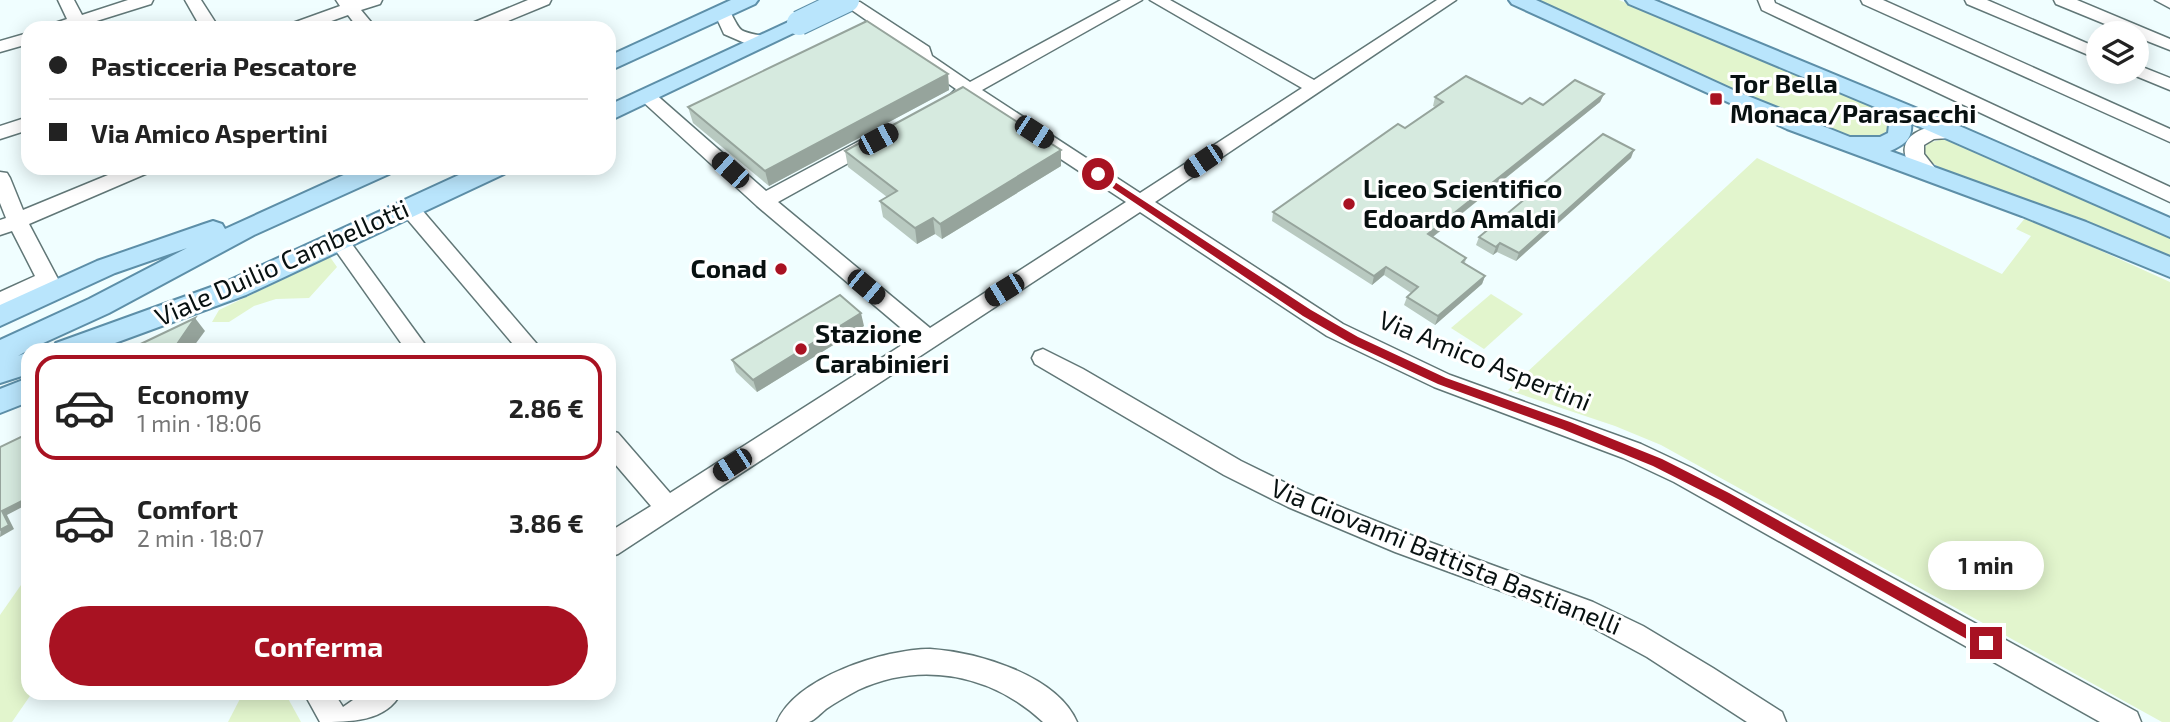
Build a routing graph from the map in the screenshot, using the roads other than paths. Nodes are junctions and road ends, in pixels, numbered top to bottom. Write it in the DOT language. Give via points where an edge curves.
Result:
graph roads {
  1 [pos="66,0"];
  2 [pos="145,0"];
  3 [pos="192,0"];
  4 [pos="374,0"];
  5 [pos="543,0"];
  6 [pos="748,0"];
  7 [pos="1134,0"];
  8 [pos="1158,0"];
  9 [pos="1448,0"];
  10 [pos="1520,0"];
  11 [pos="1636,0"];
  12 [pos="1766,0"];
  13 [pos="1869,0"];
  14 [pos="1973,0"];
  15 [pos="2062,0"];
  16 [pos="2162,0"];
  17 [pos="851,3"];
  18 [pos="2170,3"];
  19 [pos="347,4"];
  20 [pos="722,12"];
  21 [pos="77,21"];
  22 [pos="90,21"];
  23 [pos="206,21"];
  24 [pos="311,21"];
  25 [pos="361,21"];
  26 [pos="493,21"];
  27 [pos="21,40"];
  28 [pos="761,41"];
  29 [pos="2170,45"];
  30 [pos="0,47"];
  31 [pos="2086,49"];
  32 [pos="616,61"];
  33 [pos="2149,75"];
  34 [pos="2170,85"];
  35 [pos="1315,88"];
  36 [pos="969,90"];
  37 [pos="647,96"];
  38 [pos="945,103"];
  39 [pos="1890,105"];
  40 [pos="616,111"];
  41 [pos="21,126"];
  42 [pos="0,133"];
  43 [pos="1956,133"];
  44 [pos="885,135"];
  45 [pos="2170,136"];
  46 [pos="1847,144"];
  47 [pos="1929,173"];
  48 [pos="126,175"];
  49 [pos="365,175"];
  50 [pos="480,175"];
  51 [pos="0,178"];
  52 [pos="2170,195"];
  53 [pos="310,200"];
  54 [pos="764,201"];
  55 [pos="1142,202"];
  56 [pos="409,208"];
  57 [pos="8,225"];
  58 [pos="2170,228"];
  59 [pos="339,241"];
  60 [pos="2170,268"];
  61 [pos="237,288"];
  62 [pos="0,301"];
  63 [pos="0,316"];
  64 [pos="927,338"];
  65 [pos="85,343"];
  66 [pos="128,343"];
  67 [pos="413,343"];
  68 [pos="525,343"];
  69 [pos="0,352"];
  70 [pos="1043,358"];
  71 [pos="21,366"];
  72 [pos="0,373"];
  73 [pos="21,392"];
  74 [pos="0,402"];
  75 [pos="616,448"];
  76 [pos="667,507"];
  77 [pos="616,541"];
  78 [pos="322,700"];
  79 [pos="377,700"];
  80 [pos="335,722"];
  81 [pos="344,722"];
  82 [pos="791,722"];
  83 [pos="1063,722"];
  84 [pos="1772,722"];
  85 [pos="2127,722"];
  1 -- 21 [label="street"];
  2 -- 22 [label="street"];
  3 -- 23 [label="street"];
  4 -- 19 [label="street"];
  5 -- 26 [label="street"];
  6 -- 20 [label="main road"];
  7 -- 36 [label="street"];
  8 -- 35 [label="street"];
  9 -- 35 [label="street"];
  10 -- 46 [label="main road" via="1710,88"];
  11 -- 39 [label="main road"];
  12 -- 52 [label="street" via="1768,6"];
  13 -- 45 [label="street"];
  14 -- 31 [label="street"];
  15 -- 29 [label="street"];
  16 -- 18 [label="street"];
  17 -- 28 [label="main road, bridge"];
  17 -- 36 [label="street, Via Amico Aspertini" via="923,51 923,58"];
  19 -- 24 [label="street"];
  19 -- 25 [label="street"];
  20 -- 28 [label="street" via="730,31"];
  20 -- 32 [label="main road"];
  27 -- 30 [label="street"];
  28 -- 37 [label="main road"];
  33 -- 34 [label="street"];
  35 -- 55 [label="street"];
  36 -- 38 [label="street"];
  36 -- 55 [label="street, Via Amico Aspertini"];
  37 -- 40 [label="main road"];
  37 -- 54 [label="street"];
  39 -- 43 [label="main road"];
  39 -- 46 [label="main road" via="1901,125 1896,140 1879,146"];
  41 -- 42 [label="street"];
  43 -- 47 [label="street" via="1930,134 1914,142 1914,155"];
  43 -- 58 [label="main road"];
  44 -- 54 [label="street"];
  46 -- 47 [label="main road"];
  47 -- 60 [label="main road"];
  48 -- 57 [label="street"];
  49 -- 53 [label="main road, Viale Duilio Cambellotti"];
  50 -- 56 [label="main road, Viale Duilio Cambellotti"];
  51 -- 57 [label="street"];
  53 -- 63 [label="main road" via="120,261"];
  53 -- 69 [label="main road, Viale Duilio Cambellotti"];
  54 -- 64 [label="street"];
  55 -- 64 [label="street"];
  55 -- 85 [label="street, Via Amico Aspertini" via="1354,340 1442,381 1610,442 1683,475"];
  56 -- 59 [label="main road, Viale Duilio Cambellotti"];
  56 -- 68 [label="street"];
  57 -- 62 [label="street" via="47,279"];
  59 -- 61 [label="main road, Viale Duilio Cambellotti"];
  59 -- 67 [label="street"];
  61 -- 65 [label="main road, Viale Duilio Cambellotti"];
  61 -- 66 [label="main road"];
  64 -- 76 [label="street"];
  70 -- 84 [label="street, Via Giovanni Battista Bastianelli" via="1295,500 1615,625"];
  71 -- 72 [label="main road"];
  73 -- 74 [label="main road"];
  75 -- 76 [label="street"];
  76 -- 77 [label="street"];
  78 -- 80 [label="street"];
  79 -- 81 [label="street"];
  82 -- 83 [label="street" via="820,696 845,683 917,662 962,666 1004,678 1031,692"];
}
